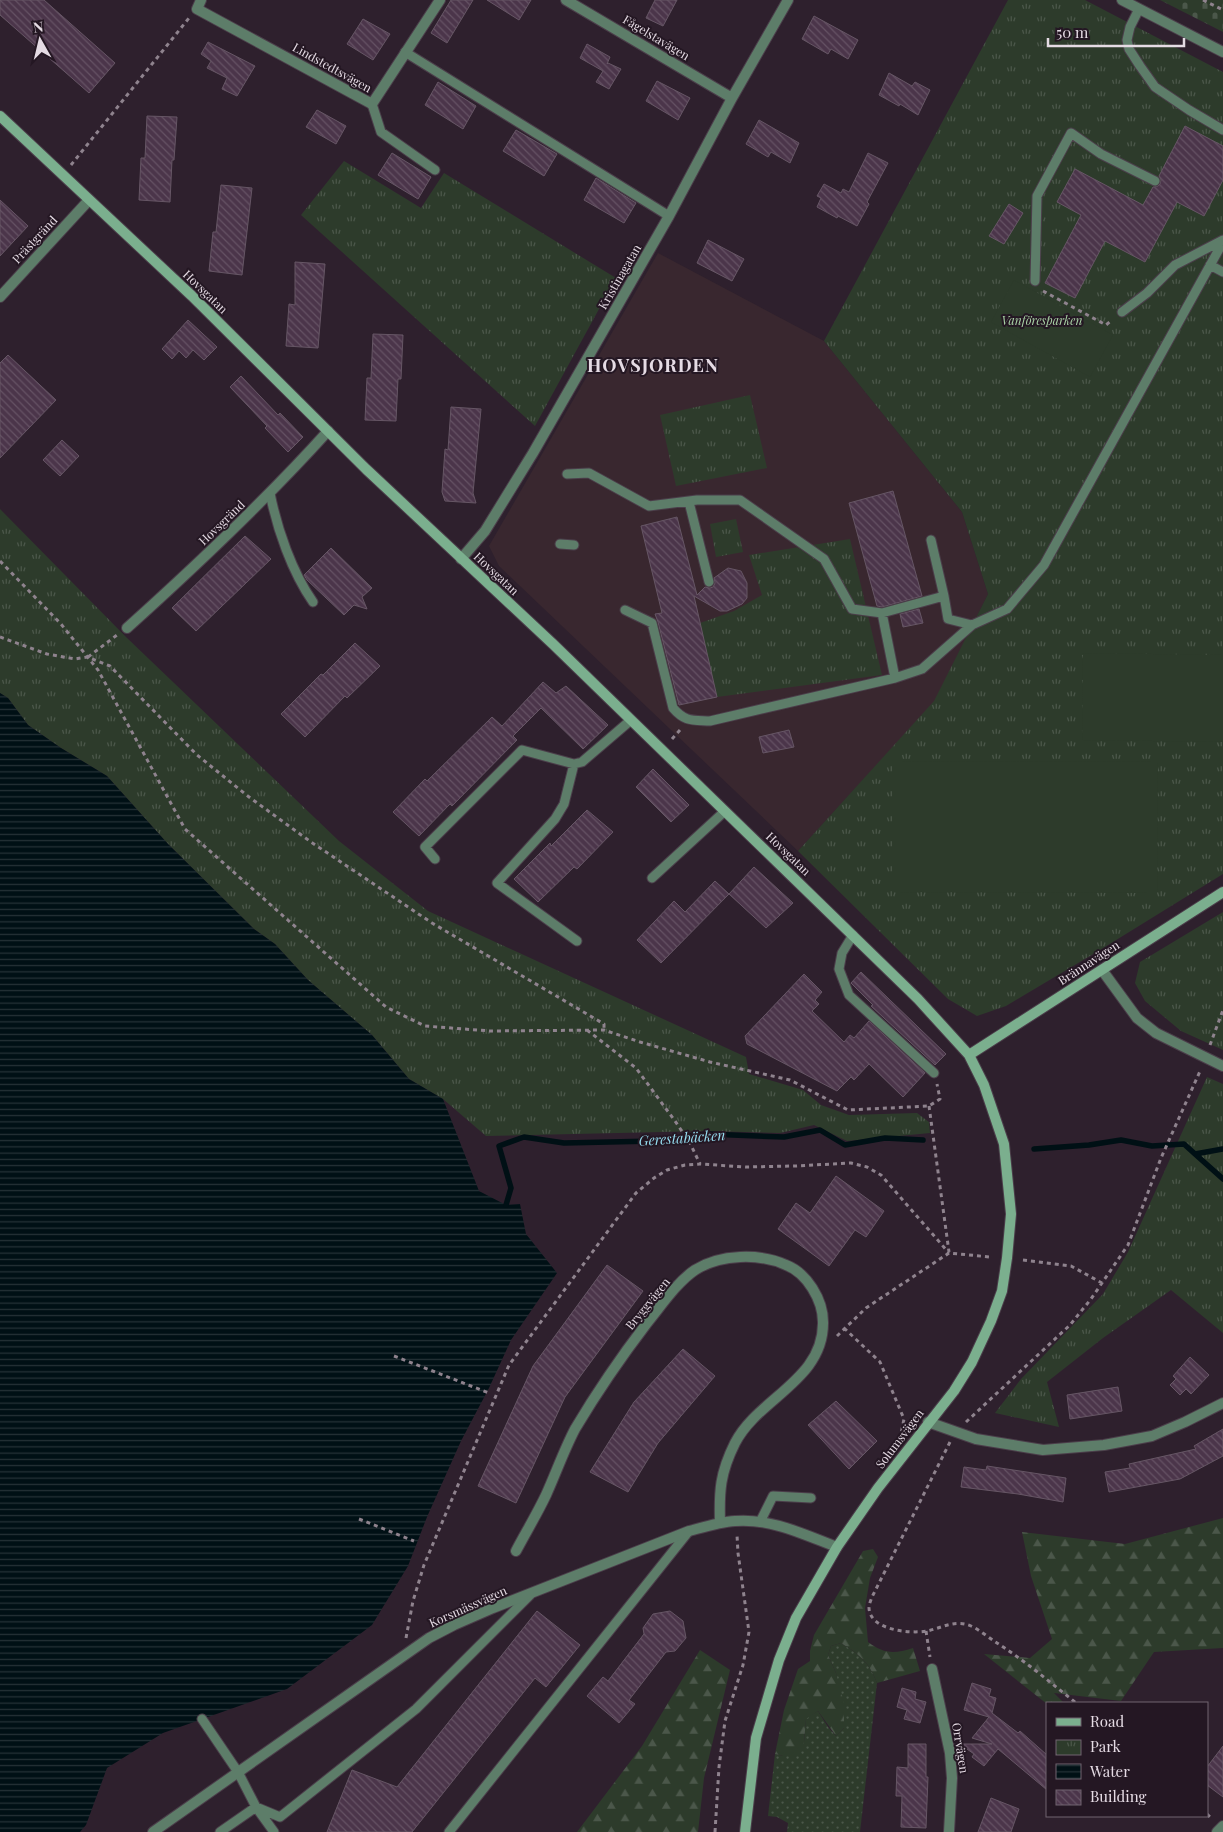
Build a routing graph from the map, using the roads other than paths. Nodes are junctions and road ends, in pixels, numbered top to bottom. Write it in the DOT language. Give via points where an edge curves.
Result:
graph roads {
  1 [pos="440,0"];
  2 [pos="566,0"];
  3 [pos="788,0"];
  4 [pos="1122,0"];
  5 [pos="199,4"];
  6 [pos="1140,9"];
  7 [pos="406,52"];
  8 [pos="1223,52"];
  9 [pos="732,98"];
  10 [pos="372,104"];
  11 [pos="0,116"];
  12 [pos="1223,130"];
  13 [pos="435,170"];
  14 [pos="1155,181"];
  15 [pos="89,200"];
  16 [pos="669,216"];
  17 [pos="1223,241"];
  18 [pos="1210,265"];
  19 [pos="1223,272"];
  20 [pos="1035,282"];
  21 [pos="0,297"];
  22 [pos="1122,312"];
  23 [pos="328,431"];
  24 [pos="567,474"];
  25 [pos="270,494"];
  26 [pos="689,502"];
  27 [pos="931,540"];
  28 [pos="560,544"];
  29 [pos="574,544"];
  30 [pos="461,559"];
  31 [pos="709,582"];
  32 [pos="944,596"];
  33 [pos="313,602"];
  34 [pos="626,610"];
  35 [pos="882,613"];
  36 [pos="972,625"];
  37 [pos="127,628"];
  38 [pos="895,678"];
  39 [pos="632,720"];
  40 [pos="574,764"];
  41 [pos="725,811"];
  42 [pos="435,859"];
  43 [pos="652,878"];
  44 [pos="1223,892"];
  45 [pos="854,935"];
  46 [pos="577,941"];
  47 [pos="1102,970"];
  48 [pos="970,1055"];
  49 [pos="1223,1066"];
  50 [pos="934,1074"];
  51 [pos="1223,1403"];
  52 [pos="928,1422"];
  53 [pos="811,1498"];
  54 [pos="760,1522"];
  55 [pos="720,1523"];
  56 [pos="689,1531"];
  57 [pos="838,1547"];
  58 [pos="516,1551"];
  59 [pos="532,1593"];
  60 [pos="932,1669"];
  61 [pos="202,1719"];
  62 [pos="238,1772"];
  63 [pos="256,1807"];
  64 [pos="1223,1826"];
  65 [pos="153,1832"];
  66 [pos="220,1832"];
  67 [pos="274,1832"];
  68 [pos="449,1832"];
  69 [pos="745,1832"];
  70 [pos="949,1832"];
  71 [pos="1218,1832"];
  1 -- 7 [label="street, Lindstedtsvägen"];
  2 -- 9 [label="street, Fågelstavägen"];
  3 -- 9 [label="street, Kristinagatan"];
  4 -- 6 [label="street"];
  5 -- 10 [label="street, Lindstedtsvägen"];
  6 -- 8 [label="street"];
  6 -- 12 [label="lane" via="1127,40 1140,66 1155,87"];
  7 -- 10 [label="street, Lindstedtsvägen"];
  7 -- 16 [label="lane"];
  9 -- 16 [label="street, Kristinagatan"];
  10 -- 13 [label="lane" via="381,132"];
  11 -- 15 [label="main road, Hovsgatan"];
  14 -- 20 [label="lane" via="1101,154 1070,133 1037,196"];
  15 -- 21 [label="street, Prästgränd"];
  15 -- 23 [label="main road, Hovsgatan"];
  16 -- 30 [label="street, Kristinagatan" via="533,453 485,531"];
  17 -- 18 [label="lane"];
  17 -- 22 [label="lane" via="1175,265"];
  18 -- 19 [label="lane"];
  18 -- 36 [label="lane" via="1044,566 1006,609"];
  23 -- 25 [label="street, Hovsgränd"];
  23 -- 30 [label="main road, Hovsgatan"];
  24 -- 26 [label="lane" via="589,473 650,506"];
  25 -- 33 [label="lane" via="290,558"];
  25 -- 37 [label="street, Hovsgränd"];
  26 -- 31 [label="lane"];
  26 -- 35 [label="lane" via="740,500 824,560 852,609"];
  27 -- 32 [label="lane"];
  28 -- 29 [label="lane"];
  30 -- 39 [label="main road, Hovsgatan"];
  32 -- 35 [label="lane"];
  32 -- 36 [label="lane" via="948,619"];
  34 -- 38 [label="lane" via="652,623 673,708 688,720 710,720"];
  35 -- 38 [label="lane"];
  36 -- 38 [label="lane" via="922,669"];
  39 -- 40 [label="lane" via="582,762"];
  39 -- 41 [label="main road, Hovsgatan"];
  40 -- 42 [label="lane" via="522,750 425,847"];
  40 -- 46 [label="lane" via="564,804 555,819 497,883"];
  41 -- 43 [label="lane"];
  41 -- 45 [label="main road, Hovsgatan"];
  44 -- 47 [label="main road, Brännavägen"];
  45 -- 48 [label="main road, Hovsgatan"];
  45 -- 50 [label="lane" via="842,953 838,969 849,995"];
  47 -- 48 [label="main road, Brännavägen"];
  47 -- 49 [label="street" via="1137,1018 1156,1033"];
  48 -- 52 [label="main road, Solumsvägen" via="1004,1144 1010,1214 1008,1258 1002,1291 976,1354 954,1391"];
  51 -- 52 [label="street" via="1152,1436 1104,1445 1043,1450 976,1439"];
  52 -- 57 [label="main road, Solumsvägen"];
  53 -- 54 [label="lane" via="773,1496"];
  54 -- 55 [label="street, Korsmässvägen"];
  54 -- 57 [label="street, Korsmässvägen" via="787,1528"];
  55 -- 56 [label="street, Korsmässvägen"];
  55 -- 58 [label="street, Bryggvägen" via="721,1479 735,1442 752,1420 806,1371 823,1334 824,1320 818,1299 807,1281 794,1268 760,1258 720,1260 695,1270 670,1294 615,1365 574,1431 546,1496"];
  56 -- 59 [label="street, Korsmässvägen"];
  56 -- 68 [label="lane"];
  57 -- 69 [label="main road, Solumsvägen" via="796,1618 779,1660 756,1738"];
  59 -- 62 [label="street, Korsmässvägen" via="429,1638"];
  59 -- 63 [label="lane" via="416,1709 280,1817"];
  60 -- 70 [label="street, Orrvägen" via="950,1753"];
  61 -- 62 [label="lane"];
  62 -- 63 [label="lane"];
  62 -- 65 [label="street, Korsmässvägen"];
  63 -- 66 [label="lane"];
  63 -- 67 [label="lane"];
  64 -- 71 [label="street"];
}
